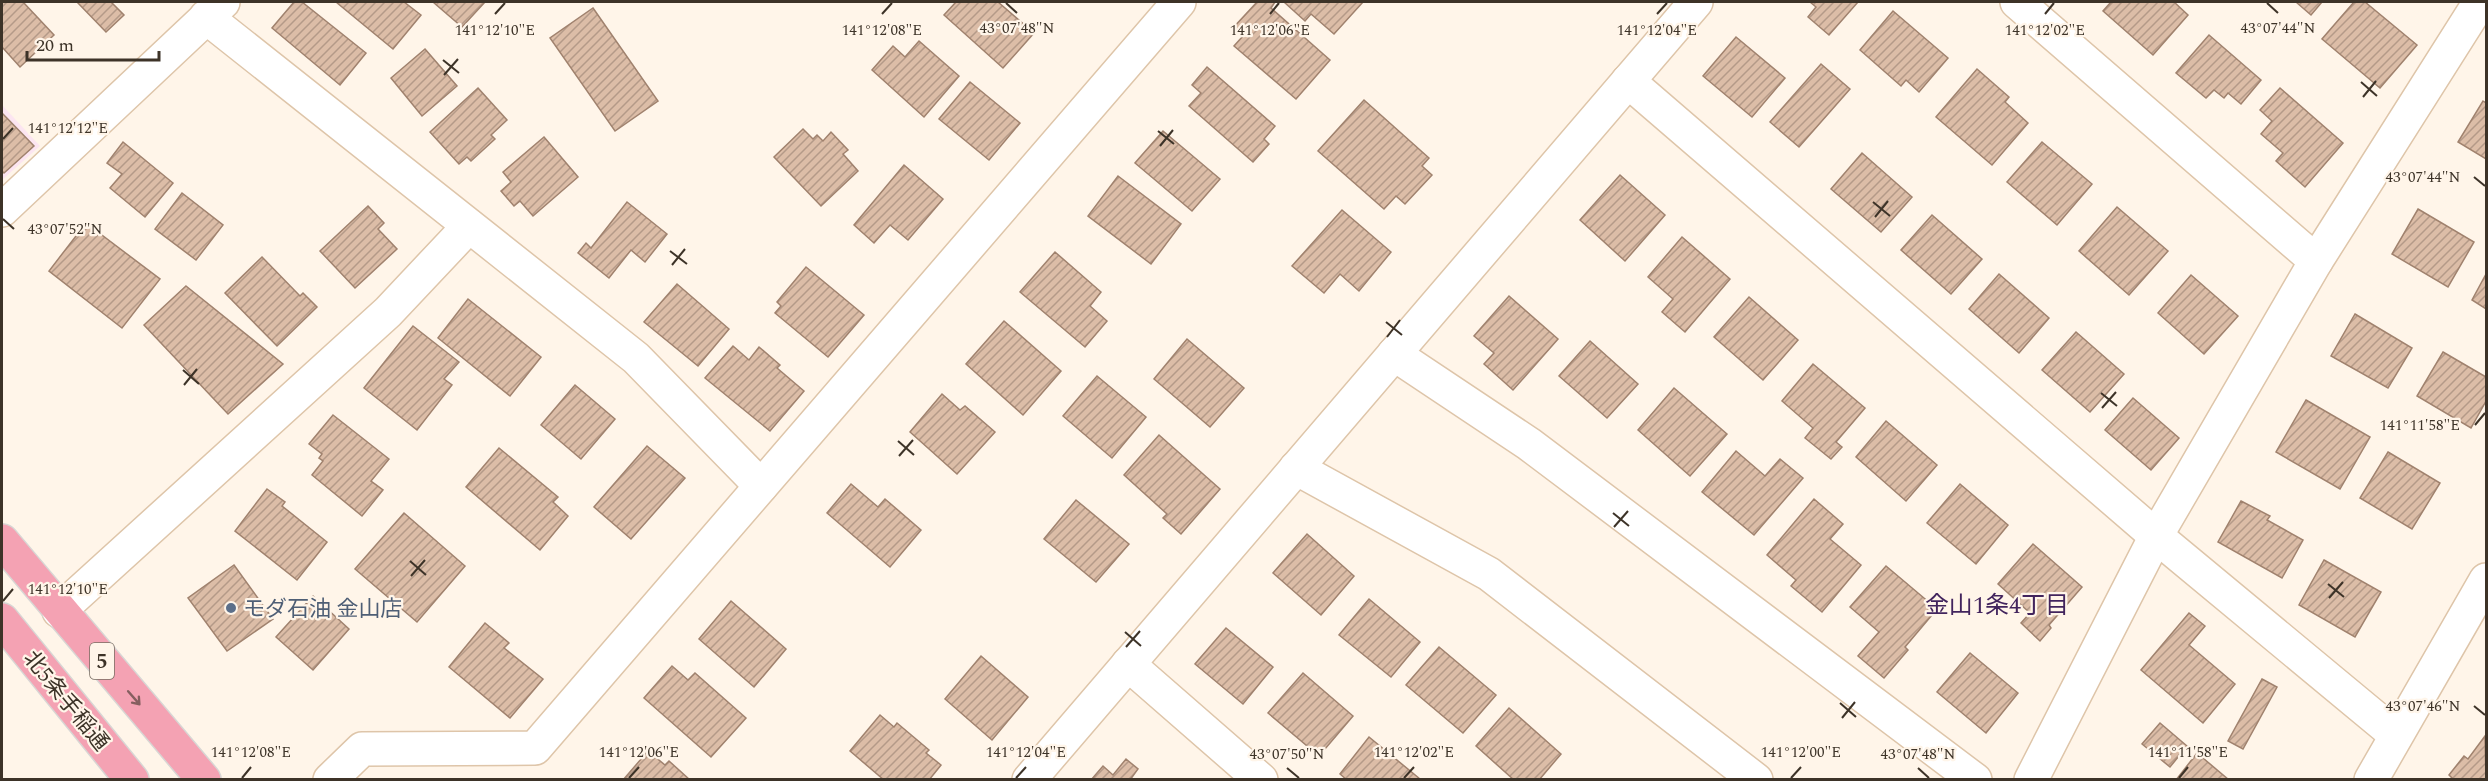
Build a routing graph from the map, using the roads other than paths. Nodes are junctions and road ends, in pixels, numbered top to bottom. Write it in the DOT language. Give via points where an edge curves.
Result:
graph roads {
  1 [pos="1179,2"];
  2 [pos="2017,2"];
  3 [pos="2480,2"];
  4 [pos="1682,6"];
  5 [pos="214,9"];
  6 [pos="1628,81"];
  7 [pos="2,210"];
  8 [pos="469,226"];
  9 [pos="2316,261"];
  10 [pos="1394,354"];
  11 [pos="1296,468"];
  12 [pos="761,486"];
  13 [pos="2156,536"];
  14 [pos="2,541"];
  15 [pos="2486,581"];
  16 [pos="59,611"];
  17 [pos="2,620"];
  18 [pos="1128,664"];
  19 [pos="2396,735"];
  20 [pos="132,780"];
  21 [pos="204,780"];
  22 [pos="330,780"];
  23 [pos="1029,780"];
  24 [pos="1262,780"];
  25 [pos="1756,780"];
  26 [pos="1975,780"];
  27 [pos="2031,780"];
  28 [pos="2371,780"];
  1 -- 12 [label="street"];
  2 -- 9 [label="street"];
  3 -- 9 [label="street"];
  4 -- 6 [label="street"];
  5 -- 7 [label="street"];
  5 -- 8 [label="street"];
  6 -- 10 [label="street"];
  6 -- 13 [label="street"];
  8 -- 12 [label="street" via="636,358"];
  8 -- 16 [label="street" via="388,312"];
  9 -- 13 [label="street"];
  10 -- 11 [label="street"];
  10 -- 26 [label="street" via="1529,444"];
  11 -- 18 [label="street"];
  11 -- 25 [label="street" via="1488,574"];
  12 -- 22 [label="street" via="535,748 362,749"];
  13 -- 19 [label="street"];
  13 -- 27 [label="street"];
  14 -- 16 [label="highway, 5"];
  15 -- 19 [label="street"];
  16 -- 21 [label="highway, 5, one-way"];
  17 -- 20 [label="highway, 北5条手稲通 / 5"];
  18 -- 23 [label="street"];
  18 -- 24 [label="street"];
  19 -- 28 [label="street"];
}
